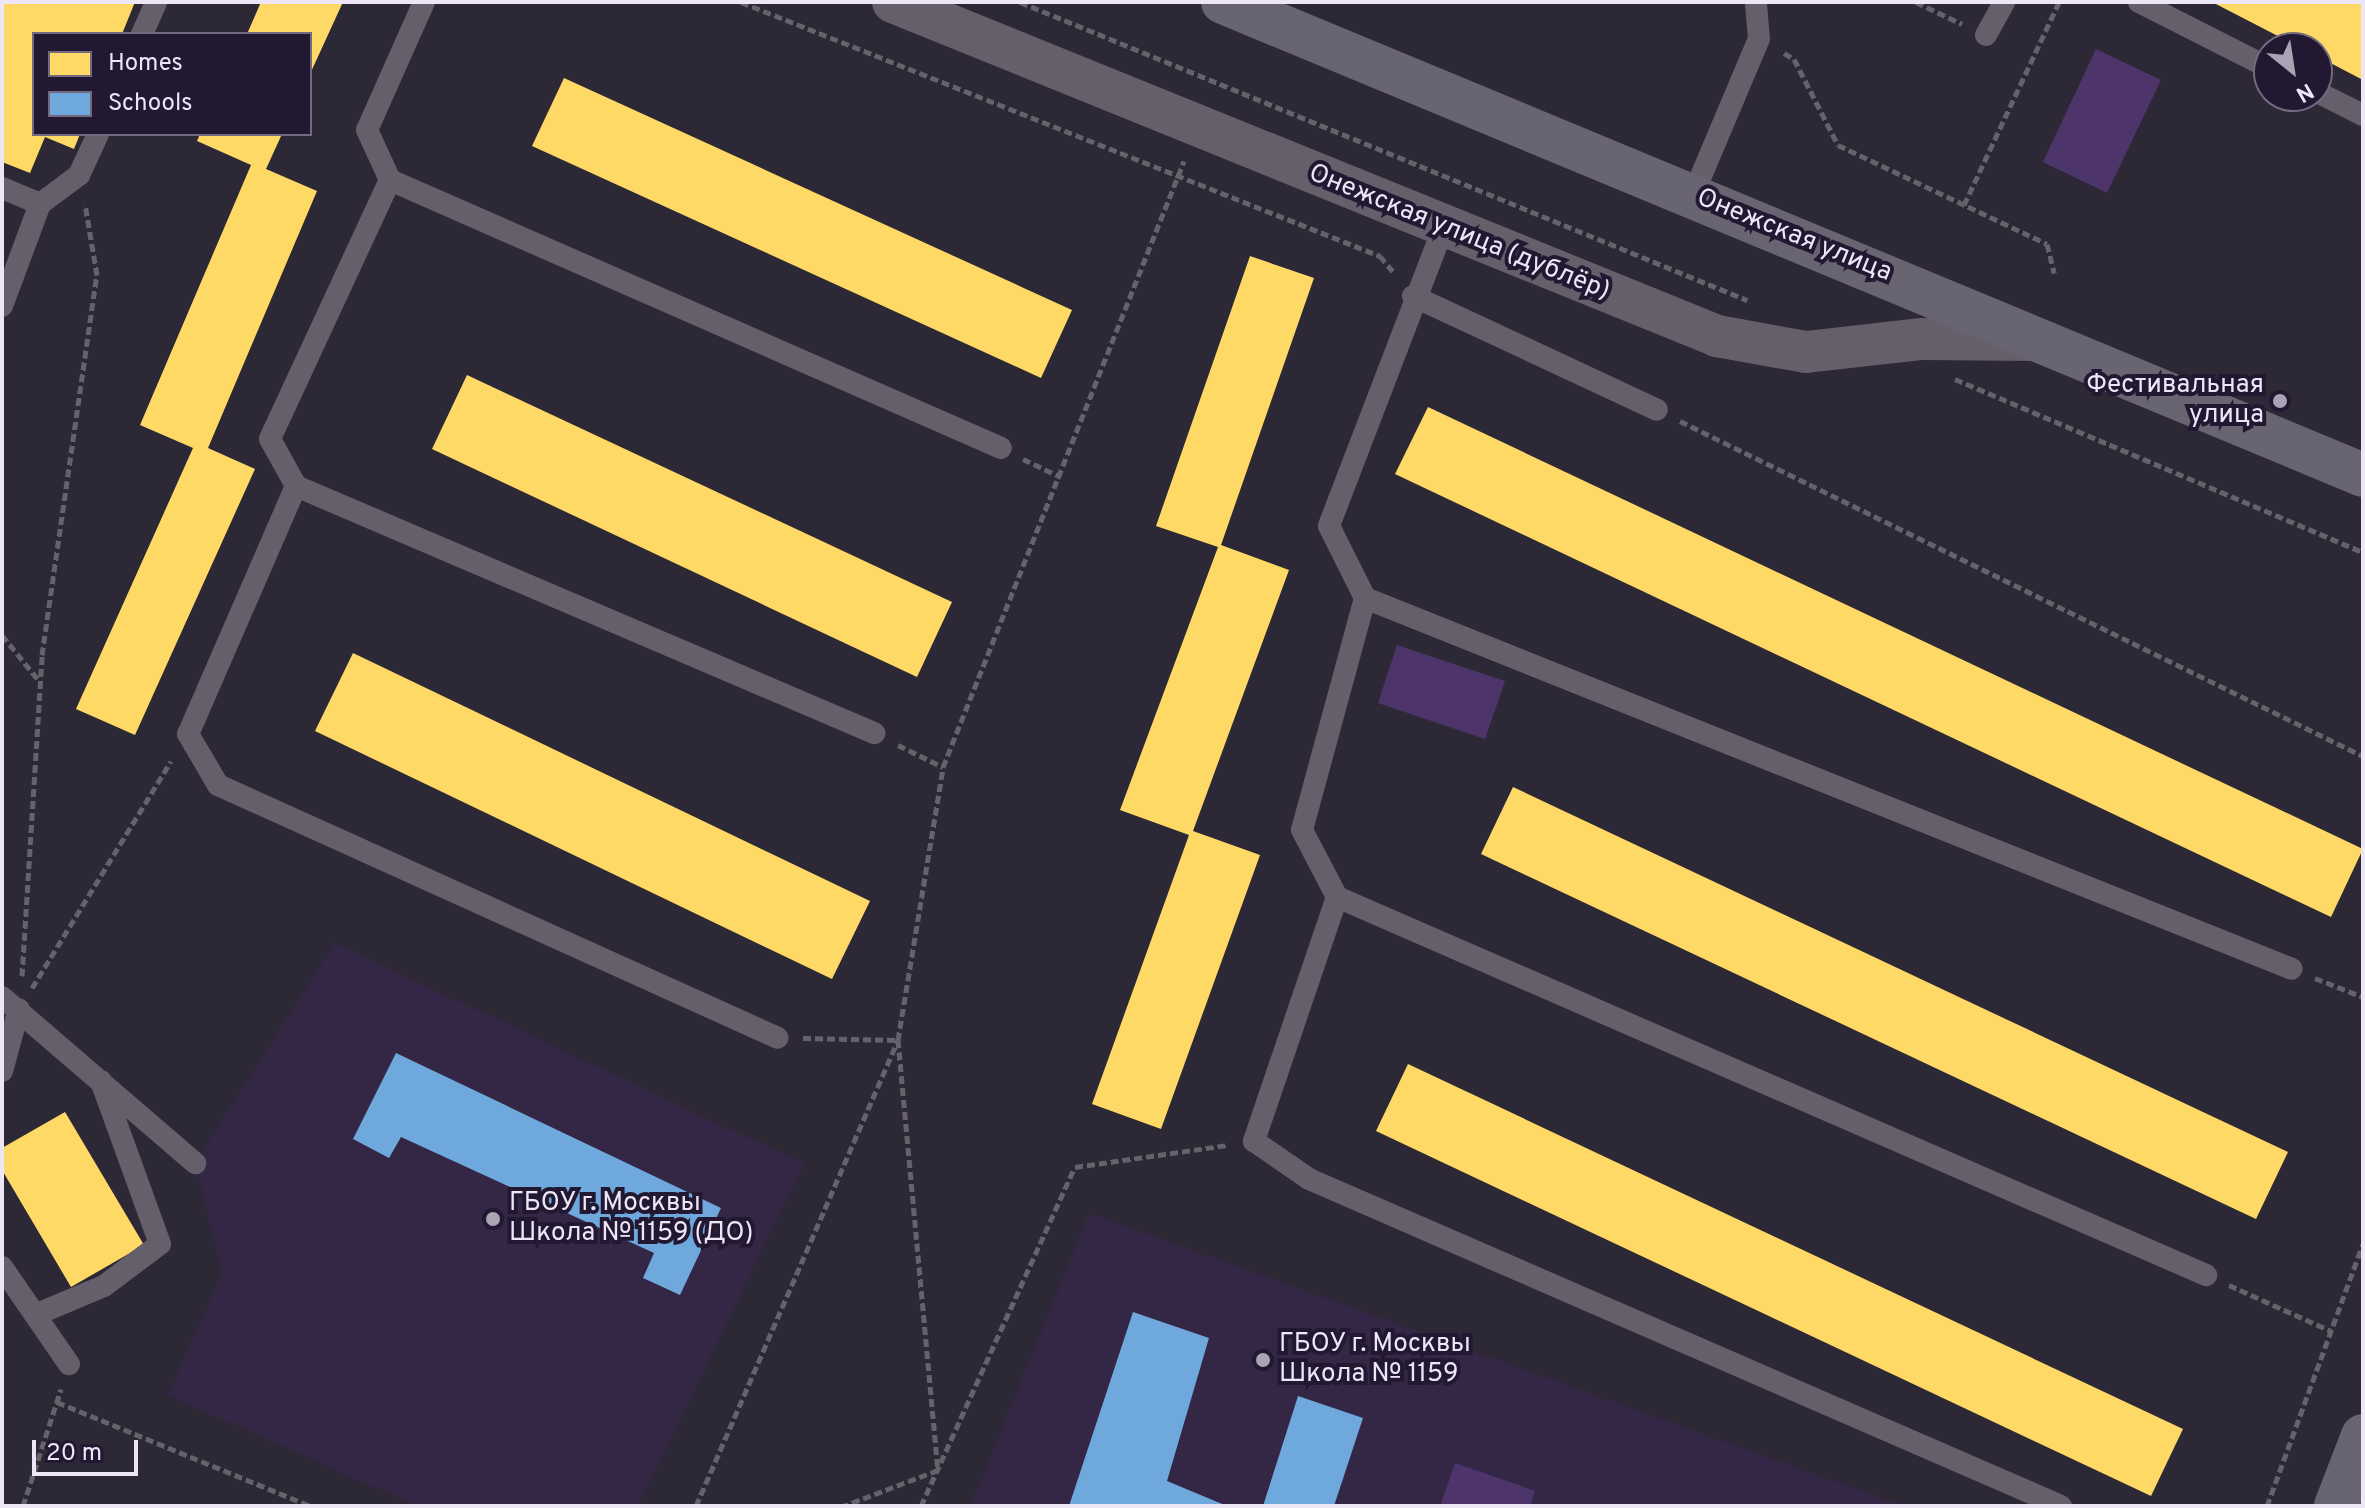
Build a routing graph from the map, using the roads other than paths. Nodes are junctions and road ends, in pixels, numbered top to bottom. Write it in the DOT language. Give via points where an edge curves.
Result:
graph roads {
  1 [pos="156,2"];
  2 [pos="424,2"];
  3 [pos="893,2"];
  4 [pos="1223,2"];
  5 [pos="1756,2"];
  6 [pos="2004,2"];
  7 [pos="2139,2"];
  8 [pos="143,32"];
  9 [pos="1986,35"];
  10 [pos="2253,60"];
  11 [pos="2333,100"];
  12 [pos="2363,115"];
  13 [pos="97,136"];
  14 [pos="390,180"];
  15 [pos="2,188"];
  16 [pos="1693,195"];
  17 [pos="40,204"];
  18 [pos="1444,226"];
  19 [pos="7,279"];
  20 [pos="1413,296"];
  21 [pos="2,306"];
  22 [pos="2048,341"];
  23 [pos="1657,410"];
  24 [pos="1001,448"];
  25 [pos="2363,475"];
  26 [pos="296,486"];
  27 [pos="1365,598"];
  28 [pos="874,733"];
  29 [pos="1337,897"];
  30 [pos="2292,969"];
  31 [pos="10,1003"];
  32 [pos="778,1038"];
  33 [pos="2,1071"];
  34 [pos="101,1081"];
  35 [pos="195,1163"];
  36 [pos="2,1267"];
  37 [pos="2206,1275"];
  38 [pos="35,1315"];
  39 [pos="69,1364"];
  40 [pos="2363,1436"];
  41 [pos="2061,1506"];
  42 [pos="2336,1506"];
  1 -- 8 [label="lane"];
  2 -- 14 [label="lane" via="367,130"];
  3 -- 18 [label="street, Онежская улица (дублёр)"];
  4 -- 16 [label="main road, Онежская улица"];
  5 -- 16 [label="lane" via="1759,39"];
  6 -- 9 [label="lane"];
  7 -- 10 [label="lane"];
  11 -- 12 [label="lane"];
  13 -- 17 [label="lane" via="79,175"];
  14 -- 24 [label="lane"];
  14 -- 26 [label="lane" via="270,439"];
  15 -- 17 [label="lane"];
  16 -- 22 [label="main road, Онежская улица"];
  17 -- 19 [label="lane"];
  18 -- 20 [label="lane"];
  18 -- 22 [label="street, Онежская улица (дублёр)" via="1717,336 1806,352 1922,339"];
  19 -- 21 [label="lane"];
  20 -- 23 [label="lane"];
  20 -- 27 [label="lane" via="1329,526"];
  22 -- 25 [label="main road, Онежская улица"];
  26 -- 28 [label="lane"];
  26 -- 32 [label="lane" via="188,734 218,785"];
  27 -- 29 [label="lane" via="1302,830"];
  27 -- 30 [label="lane"];
  29 -- 37 [label="lane"];
  29 -- 41 [label="lane" via="1254,1141 1309,1179"];
  31 -- 33 [label="lane"];
  31 -- 34 [label="lane"];
  34 -- 35 [label="lane"];
  34 -- 38 [label="lane" via="160,1244 104,1286"];
  36 -- 38 [label="lane"];
  38 -- 39 [label="lane"];
  40 -- 42 [label="main road"];
}
